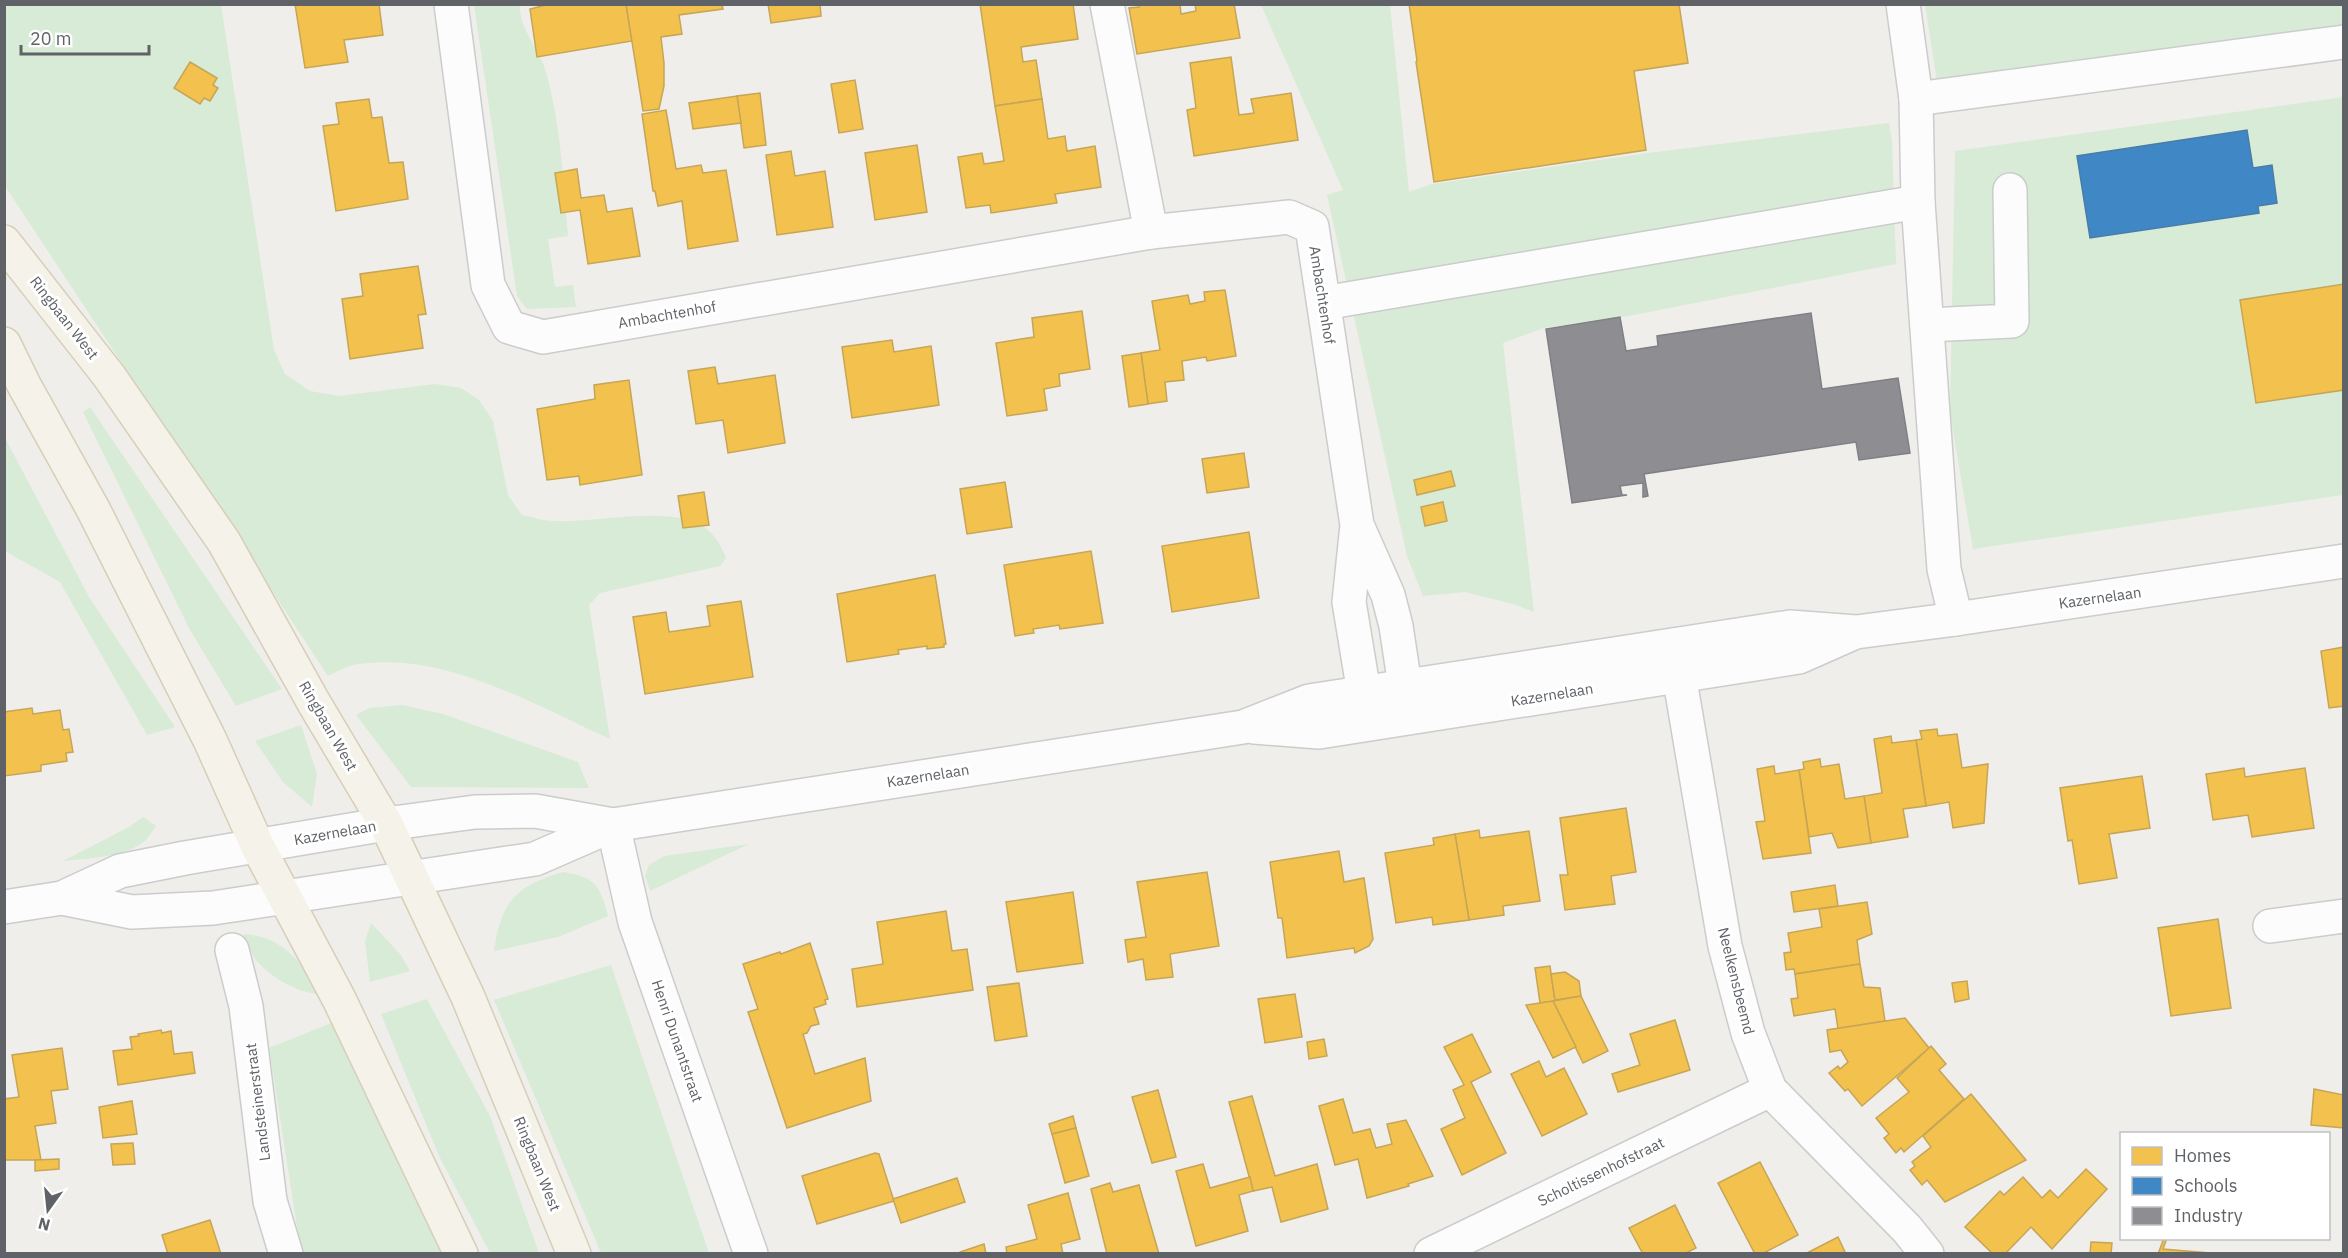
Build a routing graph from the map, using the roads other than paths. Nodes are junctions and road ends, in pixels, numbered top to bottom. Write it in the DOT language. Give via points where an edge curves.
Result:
graph roads {
  1 [pos="451,4"];
  2 [pos="1107,4"];
  3 [pos="1903,4"];
  4 [pos="2343,42"];
  5 [pos="1916,99"];
  6 [pos="2010,190"];
  7 [pos="1918,201"];
  8 [pos="1151,232"];
  9 [pos="4,242"];
  10 [pos="1324,303"];
  11 [pos="1927,325"];
  12 [pos="4,344"];
  13 [pos="1357,525"];
  14 [pos="2343,561"];
  15 [pos="1956,619"];
  16 [pos="1677,660"];
  17 [pos="1405,686"];
  18 [pos="1364,693"];
  19 [pos="1392,720"];
  20 [pos="1243,727"];
  21 [pos="386,824"];
  22 [pos="614,825"];
  23 [pos="258,847"];
  24 [pos="412,878"];
  25 [pos="62,898"];
  26 [pos="283,898"];
  27 [pos="4,907"];
  28 [pos="2343,916"];
  29 [pos="2270,926"];
  30 [pos="232,950"];
  31 [pos="1770,1090"];
  32 [pos="286,1254"];
  33 [pos="461,1254"];
  34 [pos="574,1254"];
  35 [pos="751,1254"];
  36 [pos="1431,1254"];
  37 [pos="1927,1254"];
  1 -- 8 [label="street, Ambachtenhof" via="488,285 509,327 543,337"];
  2 -- 8 [label="street"];
  3 -- 5 [label="street"];
  4 -- 5 [label="street"];
  5 -- 7 [label="street"];
  6 -- 11 [label="street" via="2012,321"];
  7 -- 10 [label="street"];
  7 -- 11 [label="street"];
  8 -- 10 [label="street, Ambachtenhof" via="1289,217 1297,220 1312,227"];
  9 -- 21 [label="main road, Ringbaan West" via="109,376 225,542"];
  10 -- 13 [label="street, Ambachtenhof"];
  11 -- 15 [label="street" via="1944,568"];
  12 -- 23 [label="main road" via="206,732"];
  13 -- 17 [label="street, Ambachtenhof" via="1388,595"];
  13 -- 18 [label="street, Ambachtenhof" via="1349,602"];
  14 -- 15 [label="street, Kazernelaan"];
  15 -- 16 [label="street, Kazernelaan" via="1856,632 1790,627"];
  16 -- 17 [label="street, Kazernelaan"];
  16 -- 19 [label="street, Kazernelaan"];
  16 -- 31 [label="street, Neelkensbeemd" via="1725,946 1748,1033"];
  17 -- 18 [label="street, Kazernelaan"];
  17 -- 19 [label="street, Ambachtenhof"];
  18 -- 19 [label="street"];
  18 -- 20 [label="street, Kazernelaan" via="1309,701"];
  19 -- 20 [label="street, Kazernelaan" via="1319,732"];
  20 -- 22 [label="street, Kazernelaan"];
  21 -- 22 [label="street, Kazernelaan" via="476,812 535,811"];
  21 -- 23 [label="street, Kazernelaan"];
  21 -- 24 [label="main road, Ringbaan West"];
  22 -- 24 [label="street, Kazernelaan" via="535,859"];
  22 -- 35 [label="street, Henri Dunantstraat" via="635,922"];
  23 -- 25 [label="street, Kazernelaan" via="120,872"];
  23 -- 26 [label="main road"];
  24 -- 26 [label="street, Kazernelaan"];
  24 -- 34 [label="main road, Ringbaan West" via="468,997"];
  25 -- 26 [label="street, Kazernelaan" via="132,912 213,908"];
  25 -- 27 [label="street, Kazernelaan"];
  26 -- 33 [label="main road" via="339,999"];
  28 -- 29 [label="street"];
  30 -- 32 [label="street, Landsteinerstraat" via="246,1006 270,1201"];
  31 -- 36 [label="street, Scholtissenhofstraat"];
  31 -- 37 [label="street, Neelkensbeemd"];
}
